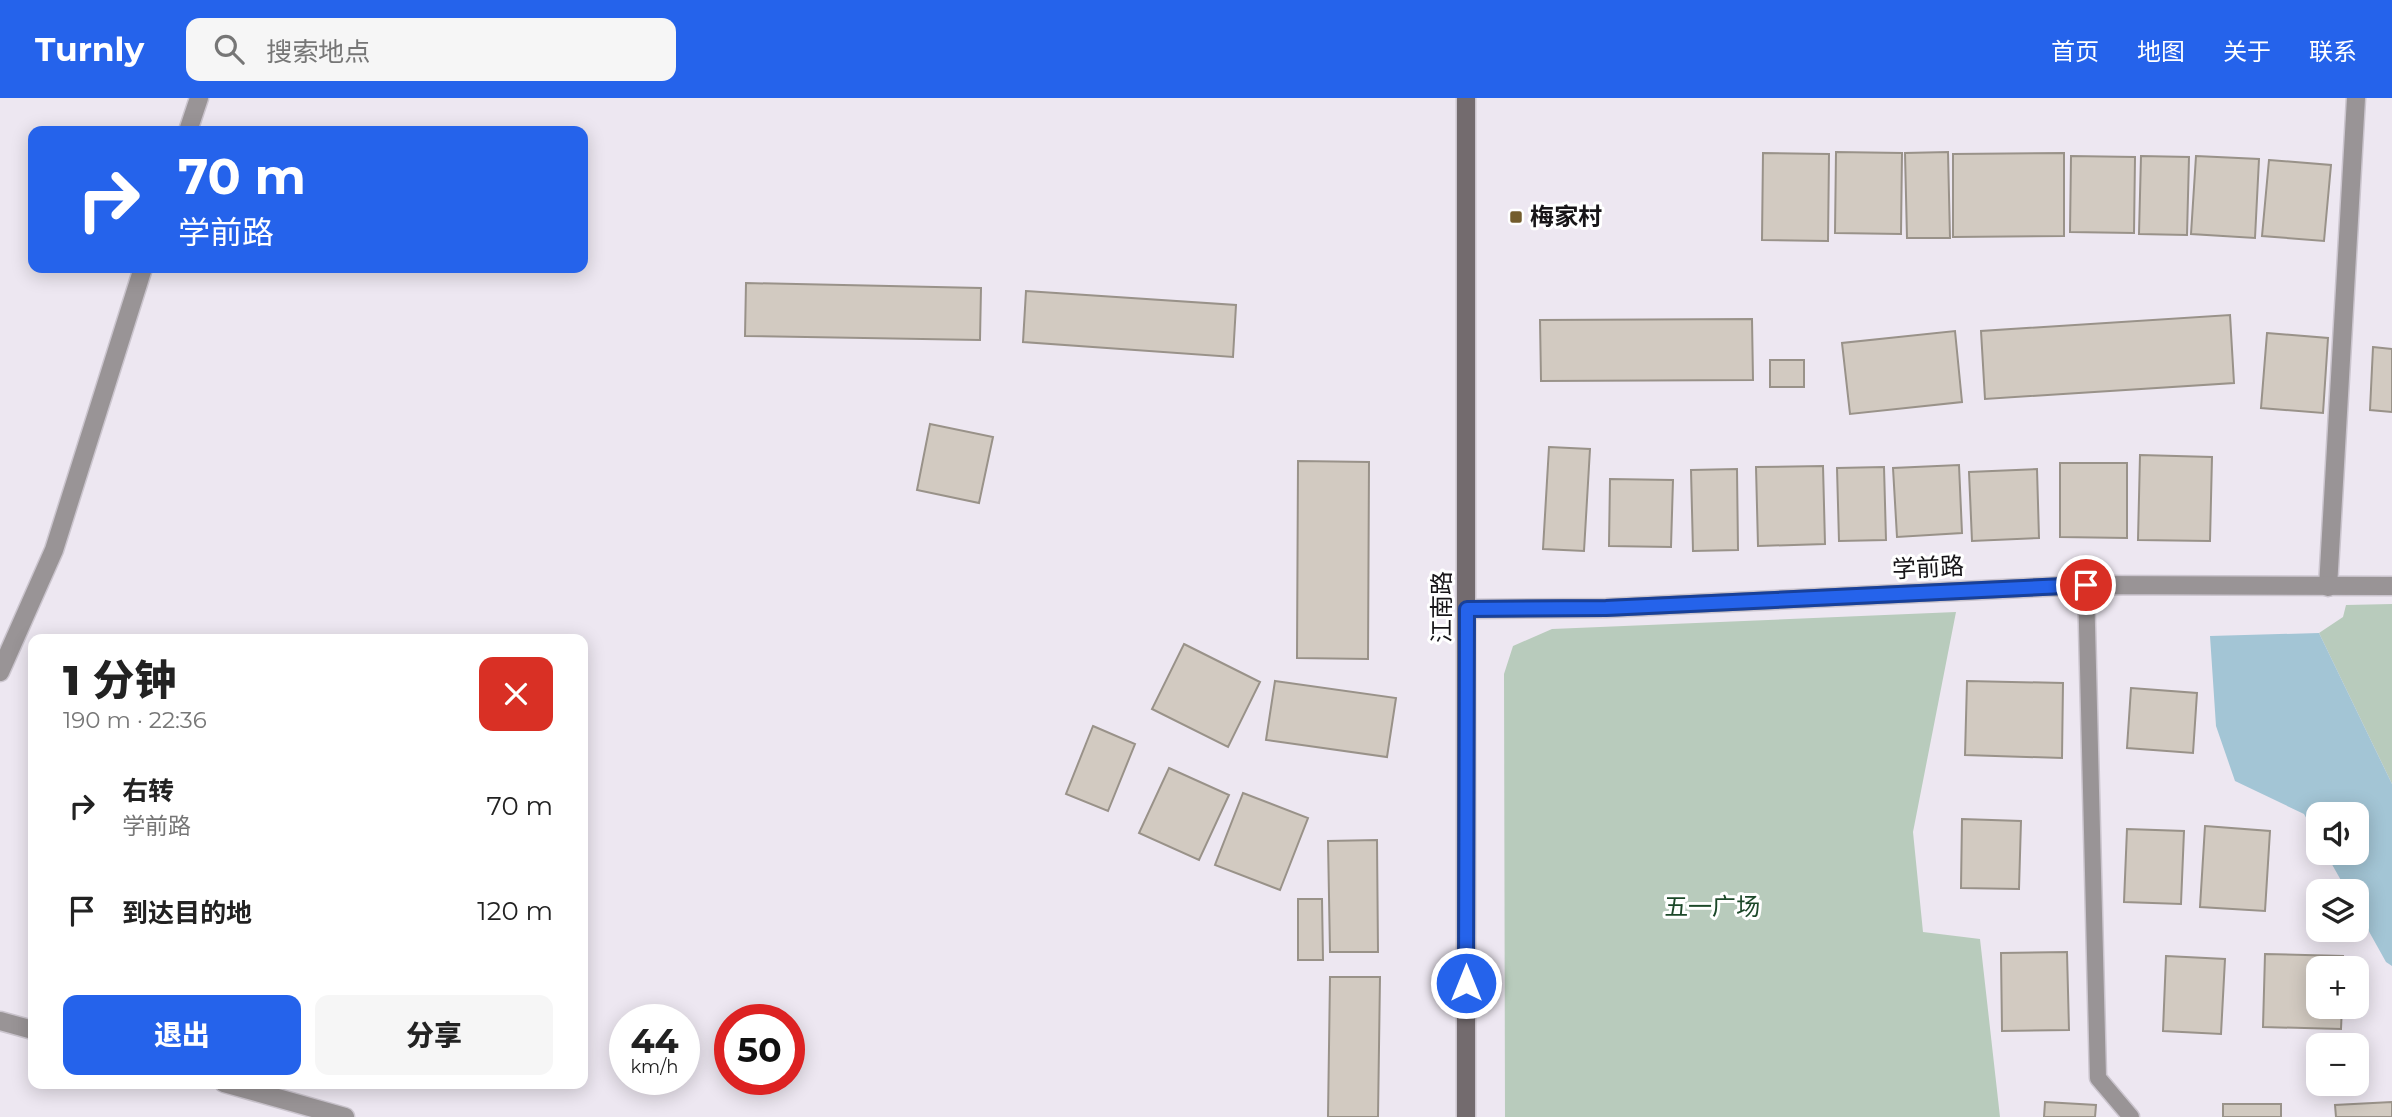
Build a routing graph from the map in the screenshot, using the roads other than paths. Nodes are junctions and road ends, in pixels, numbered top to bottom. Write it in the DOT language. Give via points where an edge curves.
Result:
graph roads {
  1 [pos="199,98"];
  2 [pos="1466,98"];
  3 [pos="2356,98"];
  4 [pos="190,126"];
  5 [pos="141,273"];
  6 [pos="2086,585"];
  7 [pos="2392,586"];
  8 [pos="2328,587"];
  9 [pos="1467,609"];
  10 [pos="0,672"];
  11 [pos="0,1021"];
  12 [pos="28,1029"];
  13 [pos="245,1089"];
  14 [pos="345,1117"];
  15 [pos="1466,1117"];
  16 [pos="2131,1117"];
  1 -- 4 [label="street"];
  2 -- 9 [label="main road, 江南路"];
  3 -- 8 [label="street"];
  5 -- 10 [label="street" via="54,550"];
  6 -- 8 [label="street, 学前路"];
  6 -- 9 [label="street, 学前路" via="1606,608"];
  6 -- 16 [label="lane" via="2098,1078"];
  7 -- 8 [label="street, 学前路"];
  9 -- 15 [label="main road, 江南路"];
  11 -- 12 [label="street"];
  13 -- 14 [label="street"];
}
